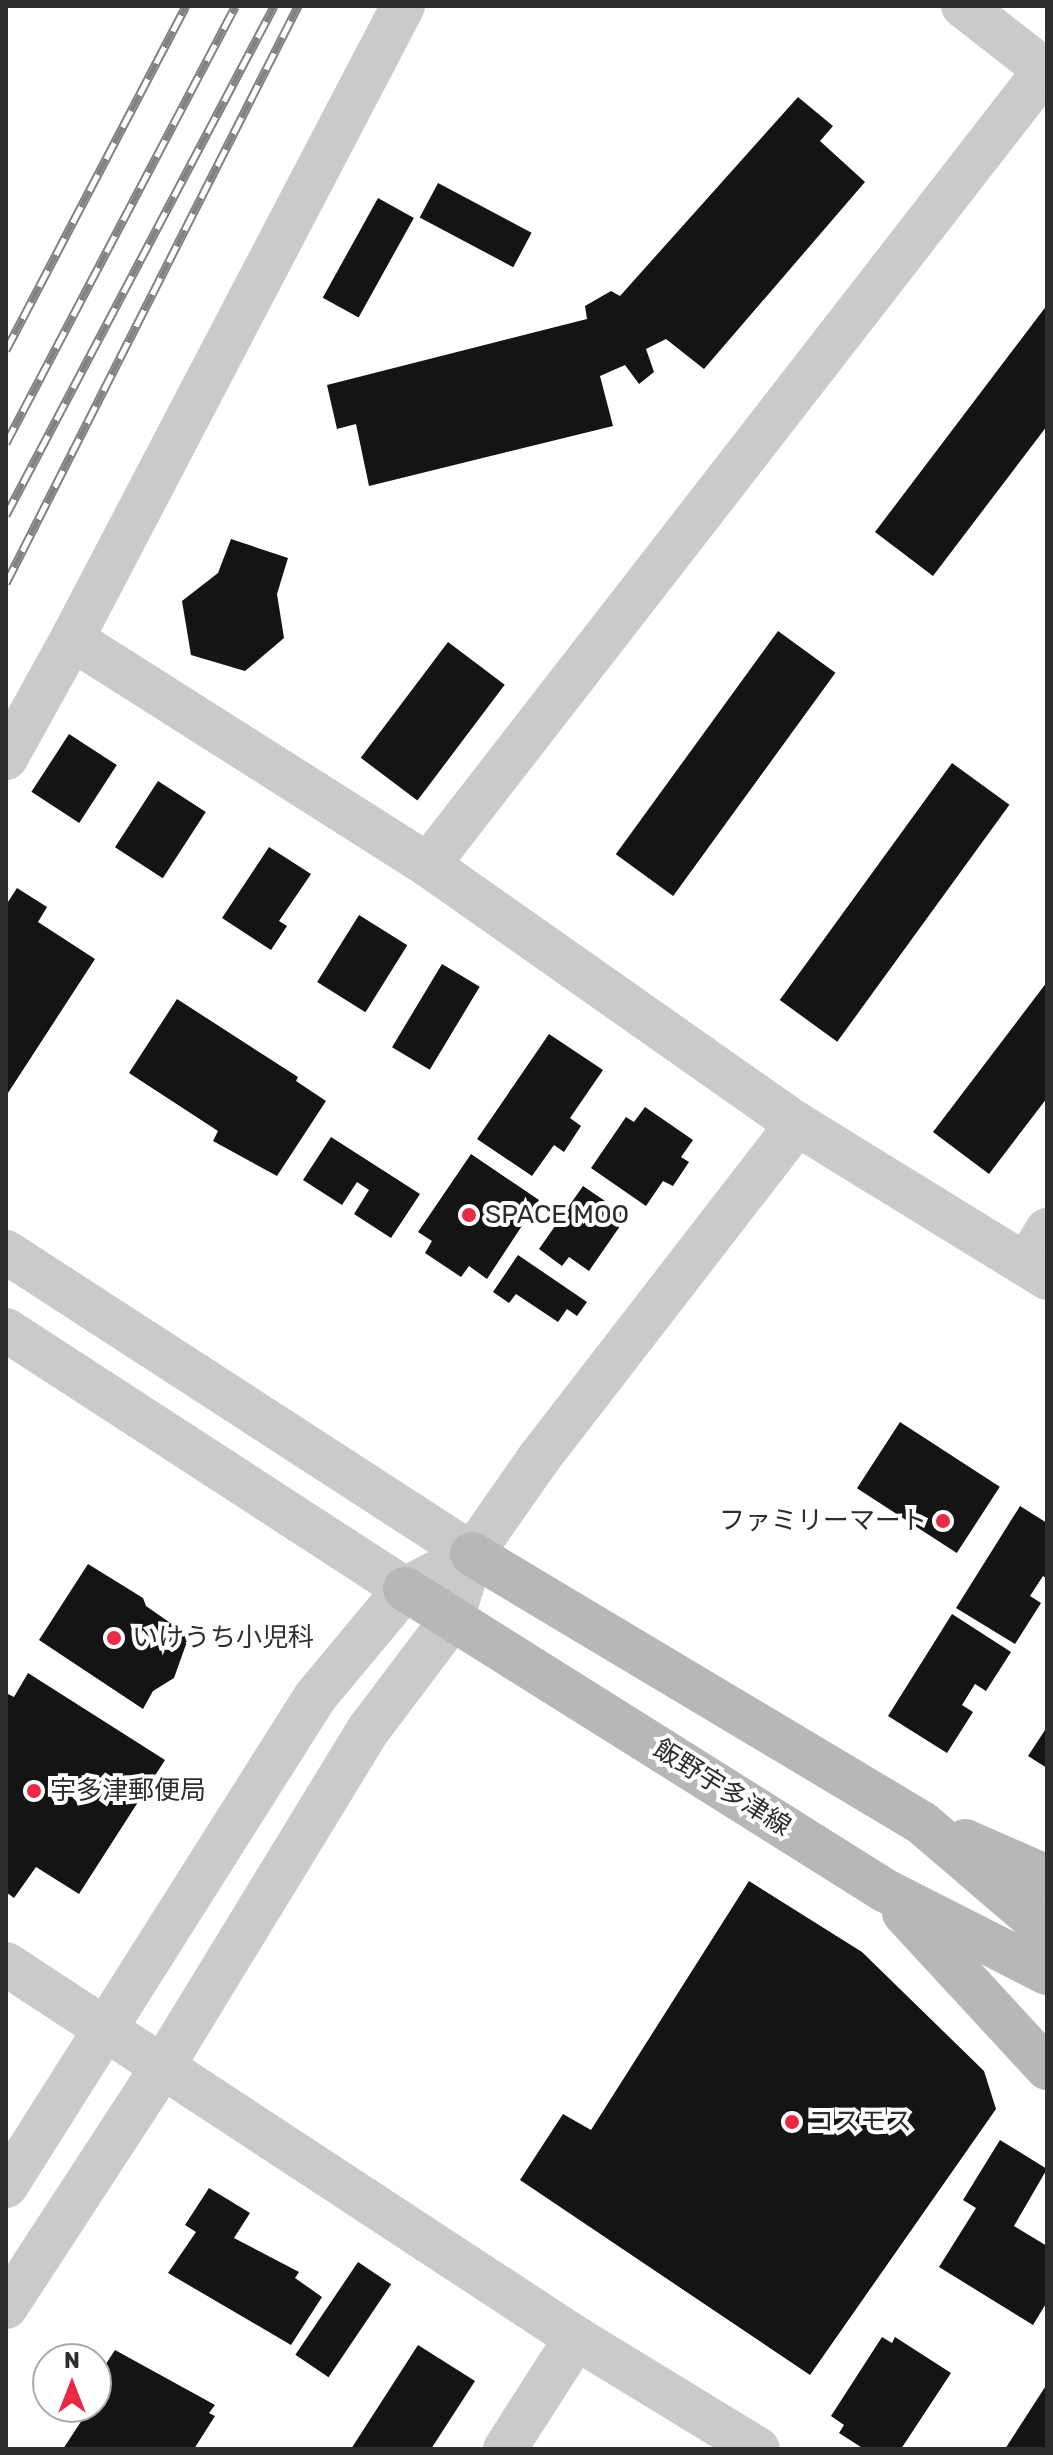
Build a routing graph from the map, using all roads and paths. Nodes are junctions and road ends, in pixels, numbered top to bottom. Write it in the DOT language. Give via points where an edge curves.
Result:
graph roads {
  1 [pos="403,6"];
  2 [pos="963,6"];
  3 [pos="72,639"];
  4 [pos="6,758"];
  5 [pos="428,865"];
  6 [pos="797,1124"];
  7 [pos="6,1252"];
  8 [pos="1040,1258"];
  9 [pos="6,1330"];
  10 [pos="472,1554"];
  11 [pos="405,1589"];
  12 [pos="452,1619"];
  13 [pos="922,1823"];
  14 [pos="1047,1877"];
  15 [pos="884,1890"];
  16 [pos="1047,1930"];
  17 [pos="6,1964"];
  18 [pos="1047,1973"];
  19 [pos="105,2031"];
  20 [pos="163,2066"];
  21 [pos="1047,2068"];
  22 [pos="6,2186"];
  23 [pos="6,2307"];
  24 [pos="576,2338"];
  25 [pos="505,2449"];
  26 [pos="758,2449"];
  1 -- 3 [label="street"];
  2 -- 5 [label="street" via="1045,70"];
  3 -- 4 [label="street"];
  3 -- 5 [label="street"];
  5 -- 6 [label="street"];
  6 -- 8 [label="street"];
  6 -- 10 [label="street" via="539,1458"];
  7 -- 10 [label="street"];
  9 -- 11 [label="street"];
  10 -- 11 [label="street"];
  10 -- 12 [label="street"];
  10 -- 13 [label="main road"];
  11 -- 12 [label="main road, 飯野宇多津線"];
  11 -- 19 [label="street" via="315,1697"];
  12 -- 15 [label="main road, 飯野宇多津線"];
  12 -- 20 [label="street" via="369,1729"];
  13 -- 14 [label="main road"];
  13 -- 16 [label="main road"];
  15 -- 18 [label="main road, 飯野宇多津線"];
  15 -- 21 [label="main road"];
  17 -- 19 [label="street"];
  19 -- 20 [label="street"];
  19 -- 22 [label="street"];
  20 -- 23 [label="street"];
  20 -- 24 [label="street"];
  24 -- 25 [label="street"];
  24 -- 26 [label="street"];
}
